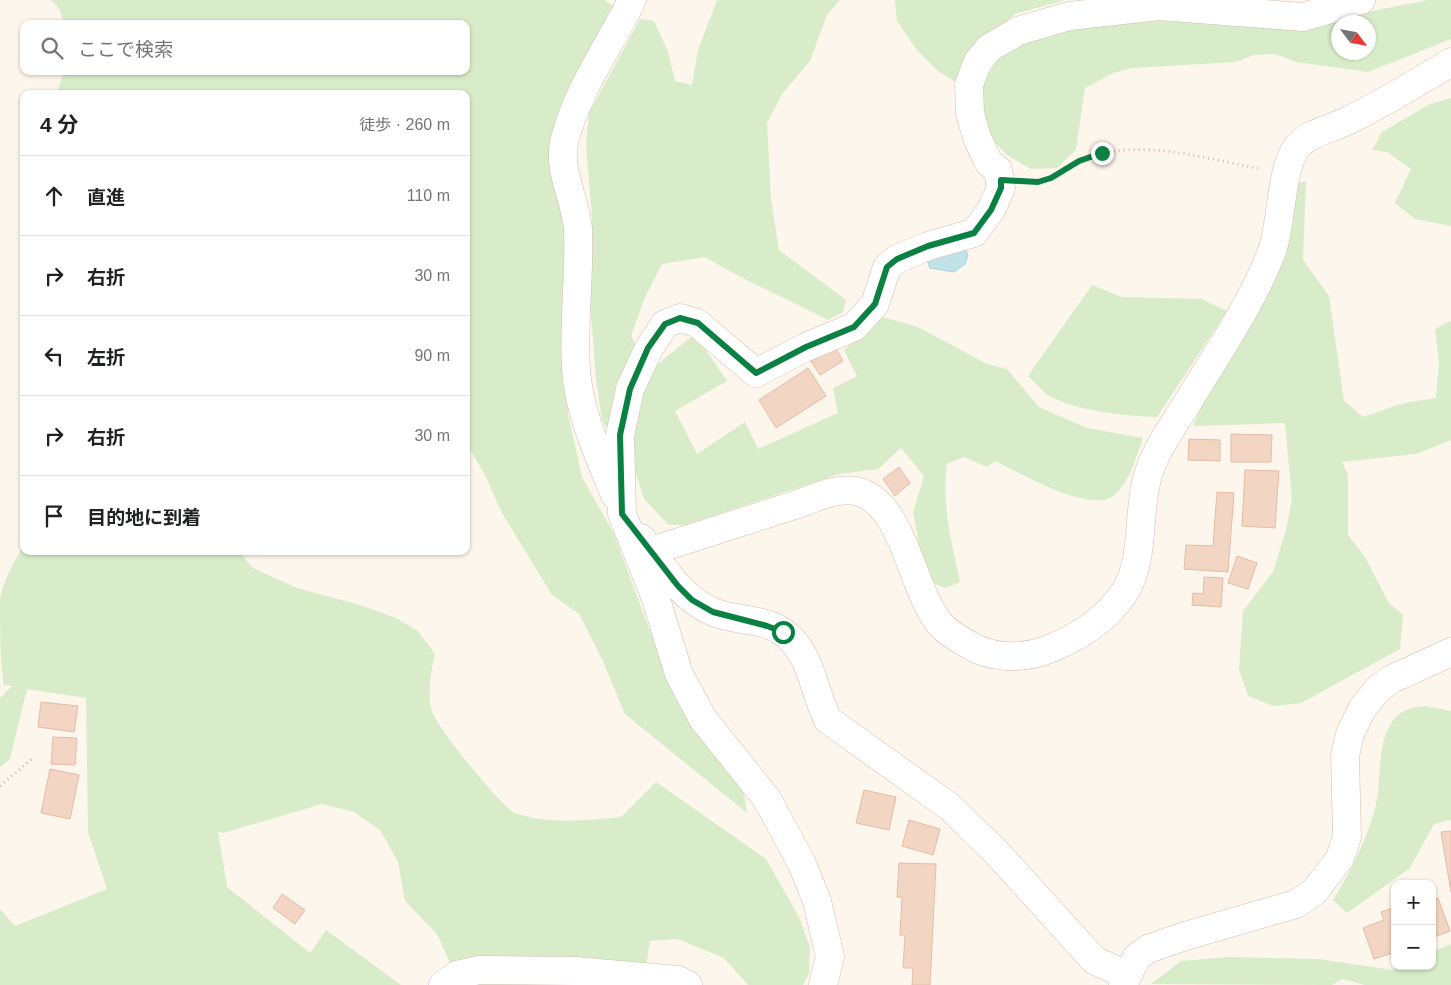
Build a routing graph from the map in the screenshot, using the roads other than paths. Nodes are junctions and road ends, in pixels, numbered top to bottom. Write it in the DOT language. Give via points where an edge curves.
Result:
graph roads {
  1 [pos="632,0"];
  2 [pos="1361,0"];
  3 [pos="1451,62"];
  4 [pos="622,514"];
  5 [pos="651,551"];
  6 [pos="1451,652"];
  7 [pos="1125,980"];
  8 [pos="443,985"];
  9 [pos="688,985"];
  10 [pos="823,985"];
  1 -- 4 [label="street" via="575,108 563,145 564,170 578,228 576,370 586,423"];
  2 -- 4 [label="street" via="1303,18 1159,6 1069,16 1018,31 989,48 977,62 969,85 970,113 989,163 998,170 1001,188 991,210 974,233 897,259 887,267 875,304 854,327 756,373 698,323 680,318 665,324 648,348 630,389 620,435"];
  3 -- 5 [label="street" via="1297,146 1273,247 1263,274 1163,442 1146,481 1134,567 1126,591 1098,623 1063,643 1039,652 999,656 977,650 940,624 922,593 901,536 884,507 867,493 850,490 760,514"];
  4 -- 5 [label="street"];
  4 -- 10 [label="street" via="655,596 679,674 703,719 767,799 802,864 817,901 830,958"];
  5 -- 7 [label="street" via="692,600 713,612 783,632 810,667 818,700 828,720 950,807 997,853 1094,960"];
  6 -- 7 [label="street" via="1392,679 1378,689 1362,709 1350,734 1345,756 1347,837 1340,858 1314,892 1296,904 1182,936 1148,949 1137,957"];
  8 -- 9 [label="street" via="457,975 479,970 575,971 678,980"];
}
